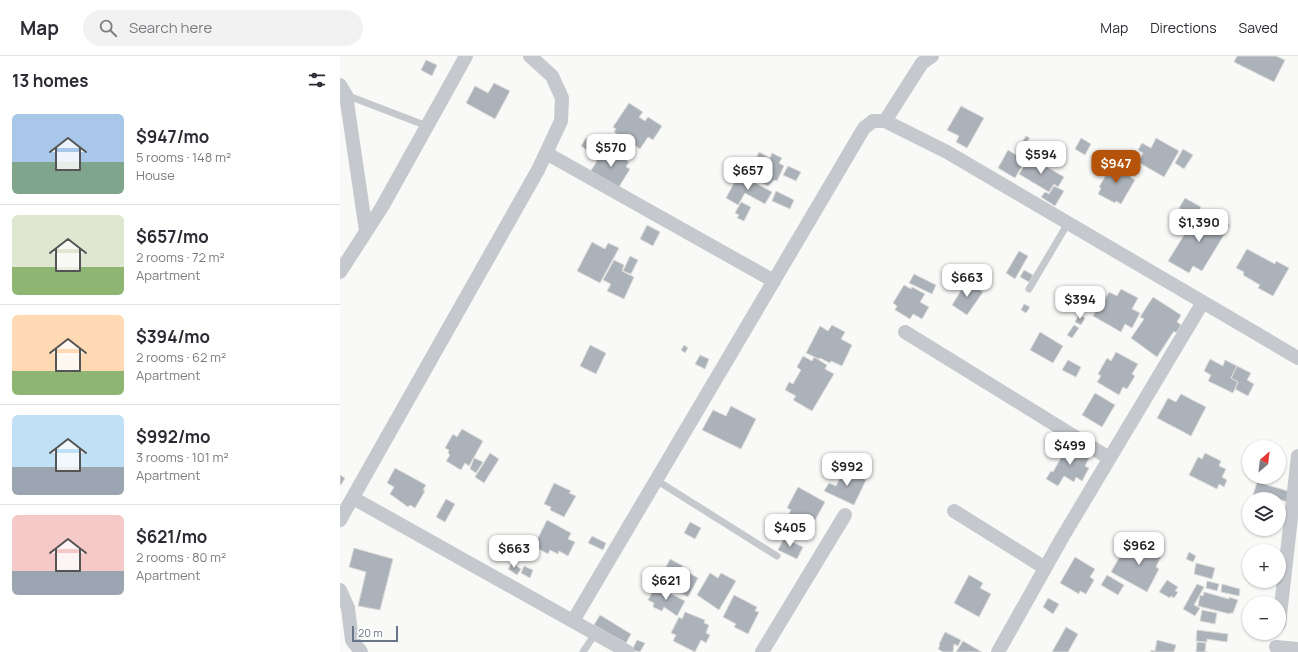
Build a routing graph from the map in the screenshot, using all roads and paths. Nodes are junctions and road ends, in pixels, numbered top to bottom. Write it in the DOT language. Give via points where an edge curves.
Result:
graph roads {
  1 [pos="466,56"];
  2 [pos="530,56"];
  3 [pos="932,56"];
  4 [pos="343,90"];
  5 [pos="885,121"];
  6 [pos="427,126"];
  7 [pos="546,153"];
  8 [pos="1068,223"];
  9 [pos="366,231"];
  10 [pos="340,272"];
  11 [pos="774,281"];
  12 [pos="1029,289"];
  13 [pos="1203,302"];
  14 [pos="905,332"];
  15 [pos="1298,358"];
  16 [pos="1298,456"];
  17 [pos="1109,458"];
  18 [pos="656,480"];
  19 [pos="353,498"];
  20 [pos="954,511"];
  21 [pos="845,515"];
  22 [pos="340,520"];
  23 [pos="777,556"];
  24 [pos="1045,568"];
  25 [pos="340,590"];
  26 [pos="1282,596"];
  27 [pos="572,621"];
  28 [pos="595,634"];
  29 [pos="1277,644"];
  30 [pos="1298,649"];
  31 [pos="361,652"];
  32 [pos="583,652"];
  33 [pos="628,652"];
  34 [pos="762,652"];
  35 [pos="998,652"];
  1 -- 6 [label="street"];
  2 -- 7 [label="street" via="552,76 562,98 561,121"];
  3 -- 5 [label="street" via="922,63"];
  4 -- 6 [label="lane"];
  4 -- 9 [label="street"];
  5 -- 8 [label="street" via="947,152"];
  5 -- 11 [label="street" via="873,121 864,128"];
  6 -- 9 [label="street"];
  7 -- 11 [label="street"];
  7 -- 19 [label="street"];
  8 -- 12 [label="lane"];
  8 -- 13 [label="street"];
  9 -- 10 [label="street"];
  11 -- 18 [label="street"];
  13 -- 15 [label="street"];
  13 -- 17 [label="street"];
  14 -- 17 [label="street"];
  16 -- 26 [label="street"];
  17 -- 24 [label="street"];
  18 -- 23 [label="lane"];
  18 -- 27 [label="street"];
  19 -- 22 [label="street"];
  19 -- 27 [label="street"];
  20 -- 24 [label="street"];
  21 -- 34 [label="street"];
  24 -- 35 [label="street"];
  25 -- 31 [label="street" via="348,608 352,640"];
  27 -- 28 [label="street"];
  28 -- 32 [label="lane"];
  28 -- 33 [label="street"];
  29 -- 30 [label="street"];
}
